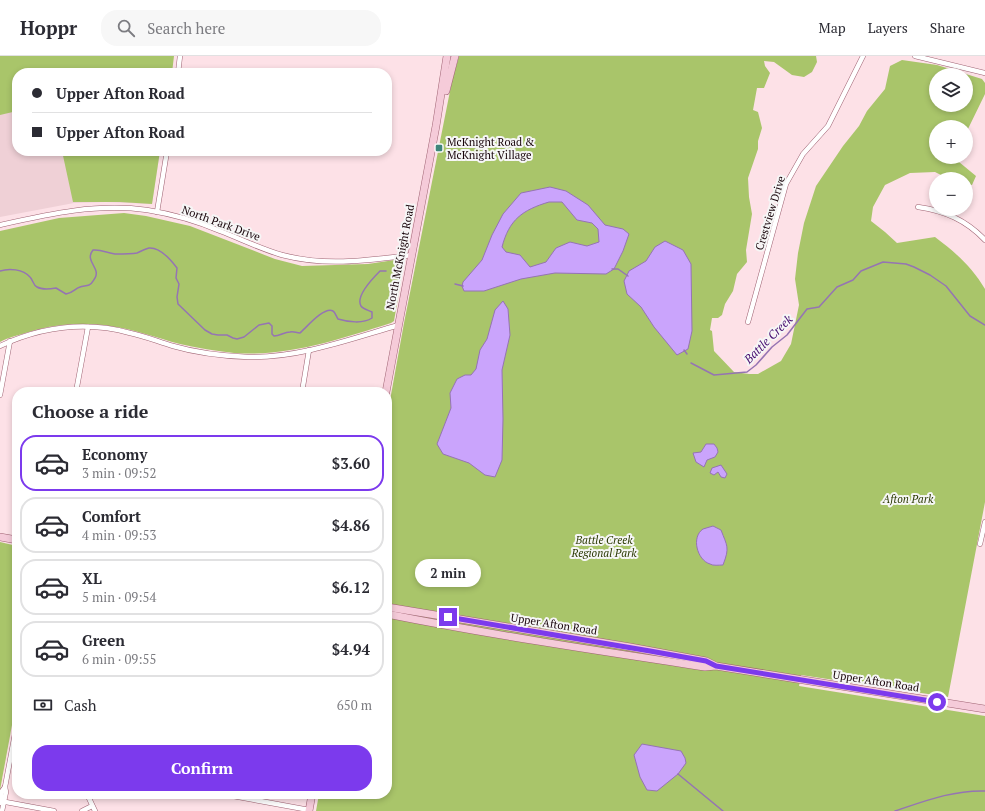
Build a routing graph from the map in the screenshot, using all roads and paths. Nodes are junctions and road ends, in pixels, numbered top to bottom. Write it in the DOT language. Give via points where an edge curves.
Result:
graph roads {
  1 [pos="180,56"];
  2 [pos="447,56"];
  3 [pos="455,56"];
  4 [pos="863,56"];
  5 [pos="915,56"];
  6 [pos="179,68"];
  7 [pos="985,73"];
  8 [pos="436,126"];
  9 [pos="166,156"];
  10 [pos="918,207"];
  11 [pos="158,212"];
  12 [pos="0,225"];
  13 [pos="985,240"];
  14 [pos="412,254"];
  15 [pos="748,322"];
  16 [pos="399,325"];
  17 [pos="88,327"];
  18 [pos="10,341"];
  19 [pos="0,346"];
  20 [pos="309,350"];
  21 [pos="77,387"];
  22 [pos="303,387"];
  23 [pos="387,387"];
  24 [pos="0,394"];
  25 [pos="985,522"];
  26 [pos="0,537"];
  27 [pos="12,539"];
  28 [pos="980,544"];
  29 [pos="392,608"];
  30 [pos="392,615"];
  31 [pos="716,666"];
  32 [pos="985,709"];
  33 [pos="12,750"];
  34 [pos="89,799"];
  35 [pos="248,799"];
  36 [pos="311,799"];
  37 [pos="2,802"];
  38 [pos="93,809"];
  39 [pos="2,811"];
  40 [pos="54,811"];
  41 [pos="82,811"];
  42 [pos="309,811"];
  1 -- 6 [label="street"];
  2 -- 8 [label="street"];
  3 -- 8 [label="street"];
  4 -- 15 [label="street, Crestview Drive" via="832,118 803,154 786,184"];
  5 -- 7 [label="street"];
  8 -- 14 [label="street, North McKnight Road"];
  9 -- 11 [label="street"];
  10 -- 13 [label="street" via="938,210 959,218"];
  11 -- 12 [label="street, North Park Drive" via="124,208 91,209"];
  11 -- 14 [label="street, North Park Drive" via="206,225 271,252 315,262 363,262"];
  14 -- 16 [label="street, North McKnight Road"];
  16 -- 20 [label="street"];
  16 -- 23 [label="street, North McKnight Road"];
  17 -- 18 [label="street" via="44,331"];
  17 -- 20 [label="street" via="113,329 211,354 255,356"];
  17 -- 21 [label="street"];
  18 -- 19 [label="street"];
  18 -- 24 [label="street"];
  20 -- 22 [label="street"];
  25 -- 28 [label="street"];
  26 -- 27 [label="street"];
  29 -- 31 [label="street, Upper Afton Road" via="630,647 706,661"];
  30 -- 31 [label="street, Upper Afton Road" via="628,655 705,667"];
  31 -- 32 [label="street, Upper Afton Road"];
  33 -- 37 [label="street" via="2,791"];
  34 -- 38 [label="street"];
  35 -- 42 [label="street"];
  36 -- 42 [label="street"];
  37 -- 39 [label="street"];
  37 -- 40 [label="street"];
  38 -- 41 [label="street"];
}
